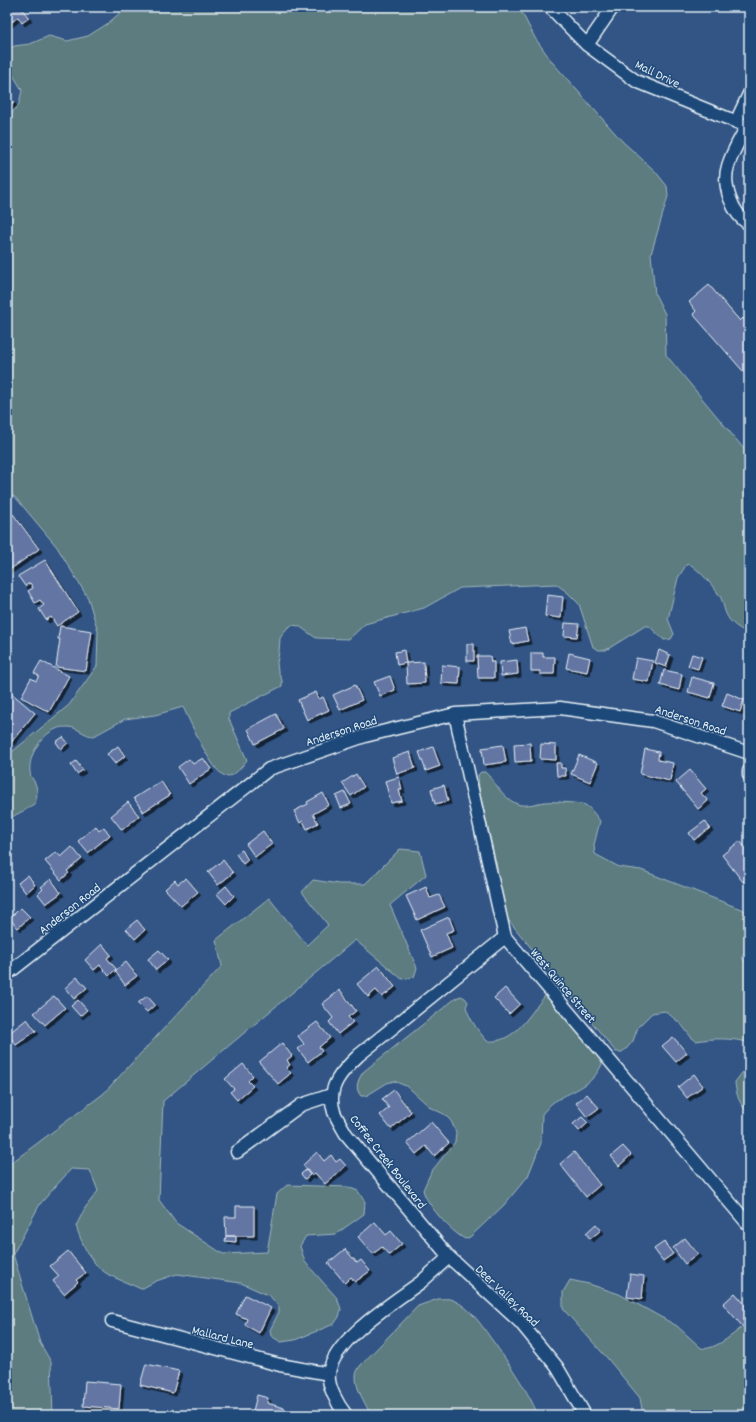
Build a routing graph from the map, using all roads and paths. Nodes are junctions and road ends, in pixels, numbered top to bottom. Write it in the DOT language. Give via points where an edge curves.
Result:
graph roads {
  1 [pos="550,7"];
  2 [pos="613,7"];
  3 [pos="587,45"];
  4 [pos="749,94"];
  5 [pos="744,125"];
  6 [pos="749,224"];
  7 [pos="455,714"];
  8 [pos="749,753"];
  9 [pos="749,772"];
  10 [pos="749,775"];
  11 [pos="505,937"];
  12 [pos="7,974"];
  13 [pos="331,1095"];
  14 [pos="237,1152"];
  15 [pos="749,1225"];
  16 [pos="449,1258"];
  17 [pos="112,1321"];
  18 [pos="329,1374"];
  19 [pos="346,1415"];
  20 [pos="585,1415"];
  1 -- 3 [label="street, Mall Drive"];
  2 -- 3 [label="street"];
  3 -- 5 [label="street, Mall Drive" via="636,81"];
  4 -- 5 [label="street"];
  5 -- 6 [label="street" via="726,174 732,205 741,219"];
  7 -- 8 [label="street, Anderson Road" via="560,708 653,721"];
  7 -- 11 [label="street, West Quince Street"];
  7 -- 12 [label="street, Anderson Road" via="365,736 269,769"];
  9 -- 10 [label="street"];
  11 -- 13 [label="street" via="359,1055 346,1067"];
  11 -- 15 [label="street, West Quince Street"];
  13 -- 14 [label="street" via="302,1105"];
  13 -- 16 [label="street, Coffee Creek Boulevard" via="334,1112 346,1134"];
  16 -- 18 [label="street" via="359,1328 336,1353"];
  16 -- 20 [label="street, Deer Valley Road" via="520,1322 557,1367"];
  17 -- 18 [label="street, Mallard Lane" via="280,1365"];
  18 -- 19 [label="street" via="332,1392"];
}
